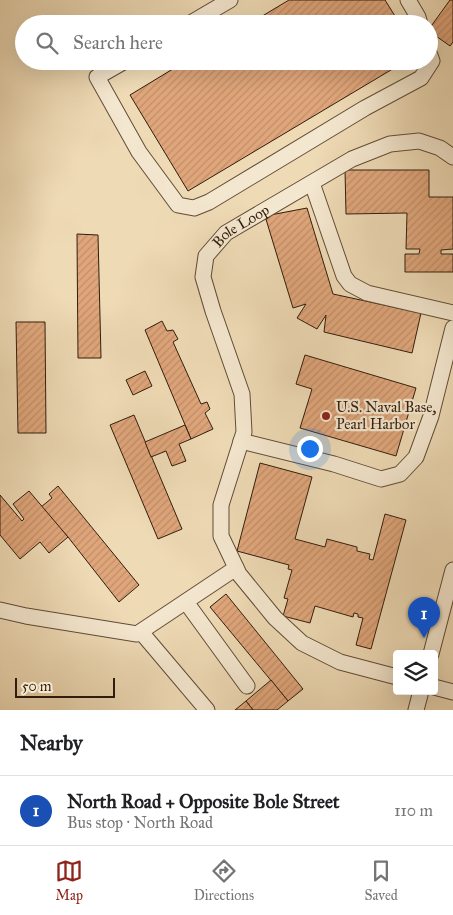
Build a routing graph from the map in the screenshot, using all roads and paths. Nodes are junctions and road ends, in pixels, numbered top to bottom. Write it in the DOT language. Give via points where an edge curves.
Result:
graph roads {
  1 [pos="230,0"];
  2 [pos="408,0"];
  3 [pos="204,15"];
  4 [pos="417,15"];
  5 [pos="109,70"];
  6 [pos="426,70"];
  7 [pos="453,157"];
  8 [pos="312,183"];
  9 [pos="453,313"];
  10 [pos="453,328"];
  11 [pos="241,441"];
  12 [pos="236,568"];
  13 [pos="453,570"];
  14 [pos="186,602"];
  15 [pos="0,610"];
  16 [pos="142,632"];
  17 [pos="432,650"];
  18 [pos="393,676"];
  19 [pos="247,686"];
  20 [pos="438,688"];
  21 [pos="453,692"];
  22 [pos="420,695"];
  23 [pos="207,710"];
  24 [pos="416,710"];
  1 -- 3 [label="street"];
  2 -- 4 [label="street"];
  5 -- 6 [label="street" via="97,77 138,152 178,205 194,208 421,78"];
  7 -- 8 [label="street, Bole Loop" via="440,148 419,141 390,144 352,159"];
  8 -- 9 [label="street" via="344,276 350,284 367,293"];
  8 -- 11 [label="street, Bole Loop" via="226,233 206,256 203,277 242,394 244,432"];
  10 -- 11 [label="street" via="431,416 416,457 400,474 381,479"];
  11 -- 12 [label="street, Bole Loop" via="221,505 221,536"];
  12 -- 14 [label="street"];
  12 -- 18 [label="street, Bole Loop" via="275,618 302,643 340,662"];
  13 -- 17 [label="street"];
  14 -- 16 [label="street"];
  14 -- 19 [label="street"];
  15 -- 16 [label="street" via="137,634"];
  16 -- 23 [label="street"];
  20 -- 21 [label="street"];
  22 -- 24 [label="street"];
}
